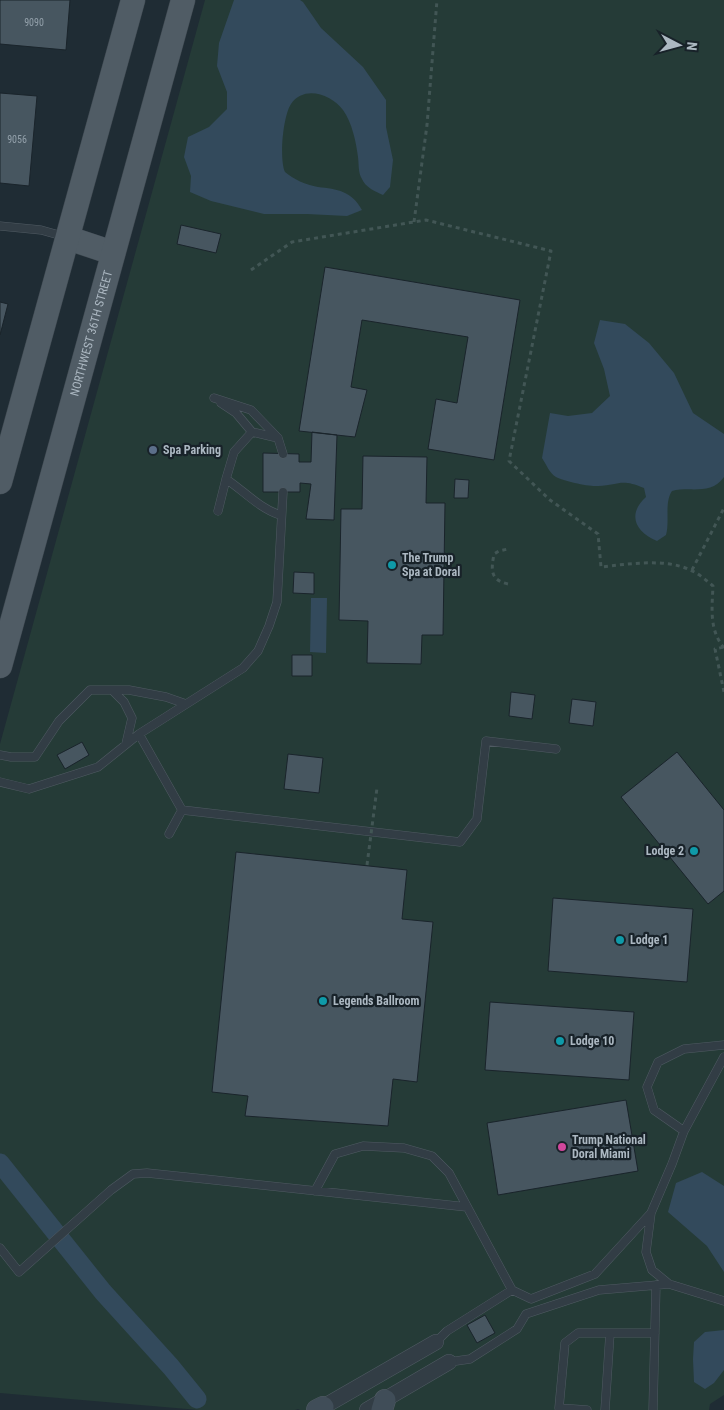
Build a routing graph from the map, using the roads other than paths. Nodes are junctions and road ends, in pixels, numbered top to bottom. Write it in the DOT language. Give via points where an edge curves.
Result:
graph roads {
  1 [pos="133,0"];
  2 [pos="182,0"];
  3 [pos="0,226"];
  4 [pos="68,238"];
  5 [pos="113,253"];
  6 [pos="252,432"];
  7 [pos="278,438"];
  8 [pos="282,454"];
  9 [pos="226,479"];
  10 [pos="0,482"];
  11 [pos="283,492"];
  12 [pos="218,511"];
  13 [pos="280,515"];
  14 [pos="0,666"];
  15 [pos="113,691"];
  16 [pos="186,704"];
  17 [pos="139,734"];
  18 [pos="126,744"];
  19 [pos="556,750"];
  20 [pos="0,755"];
  21 [pos="0,782"];
  22 [pos="182,810"];
  23 [pos="169,834"];
  24 [pos="724,1045"];
  25 [pos="724,1057"];
  26 [pos="684,1131"];
  27 [pos="315,1191"];
  28 [pos="466,1207"];
  29 [pos="651,1213"];
  30 [pos="0,1248"];
  31 [pos="669,1284"];
  32 [pos="656,1285"];
  33 [pos="512,1290"];
  34 [pos="724,1301"];
  35 [pos="610,1333"];
  36 [pos="655,1333"];
  37 [pos="436,1342"];
  38 [pos="449,1362"];
  39 [pos="378,1407"];
  40 [pos="320,1409"];
  41 [pos="587,1410"];
  42 [pos="605,1410"];
  43 [pos="654,1410"];
  1 -- 4 [label="main road"];
  2 -- 5 [label="main road, NORTHWEST 36TH STREET"];
  3 -- 4 [label="lane" via="41,230"];
  4 -- 5 [label="main road"];
  4 -- 10 [label="main road"];
  5 -- 14 [label="main road, NORTHWEST 36TH STREET"];
  6 -- 7 [label="lane"];
  6 -- 7 [label="lane" via="236,413 214,398 251,410"];
  6 -- 9 [label="lane" via="234,452"];
  7 -- 8 [label="lane"];
  9 -- 12 [label="lane"];
  9 -- 13 [label="lane" via="268,511"];
  11 -- 13 [label="lane"];
  13 -- 16 [label="lane" via="277,602 258,651 243,668"];
  15 -- 16 [label="lane" via="129,690"];
  15 -- 18 [label="lane" via="124,702 132,718"];
  15 -- 20 [label="lane" via="90,690 59,721 35,757"];
  16 -- 17 [label="lane"];
  17 -- 18 [label="lane"];
  17 -- 22 [label="lane"];
  18 -- 21 [label="lane" via="98,767 29,789"];
  19 -- 22 [label="lane" via="486,741 477,819 460,842"];
  22 -- 23 [label="lane"];
  24 -- 26 [label="lane" via="684,1049 658,1062 647,1087 654,1110"];
  25 -- 26 [label="lane"];
  26 -- 29 [label="lane"];
  27 -- 28 [label="lane"];
  27 -- 28 [label="lane" via="335,1154 363,1146 404,1148 432,1156 449,1173"];
  27 -- 30 [label="lane" via="133,1174 19,1272"];
  28 -- 33 [label="lane"];
  29 -- 31 [label="lane" via="646,1252 652,1270"];
  29 -- 33 [label="lane" via="595,1274 531,1299"];
  31 -- 32 [label="lane"];
  31 -- 34 [label="lane"];
  32 -- 36 [label="lane"];
  32 -- 38 [label="lane" via="599,1290 526,1314 517,1329 470,1359"];
  33 -- 37 [label="lane" via="447,1331"];
  35 -- 36 [label="lane"];
  35 -- 41 [label="lane" via="578,1333 565,1343 559,1408"];
  35 -- 42 [label="lane"];
  36 -- 43 [label="lane"];
  37 -- 40 [label="street"];
  38 -- 39 [label="street"];
}
